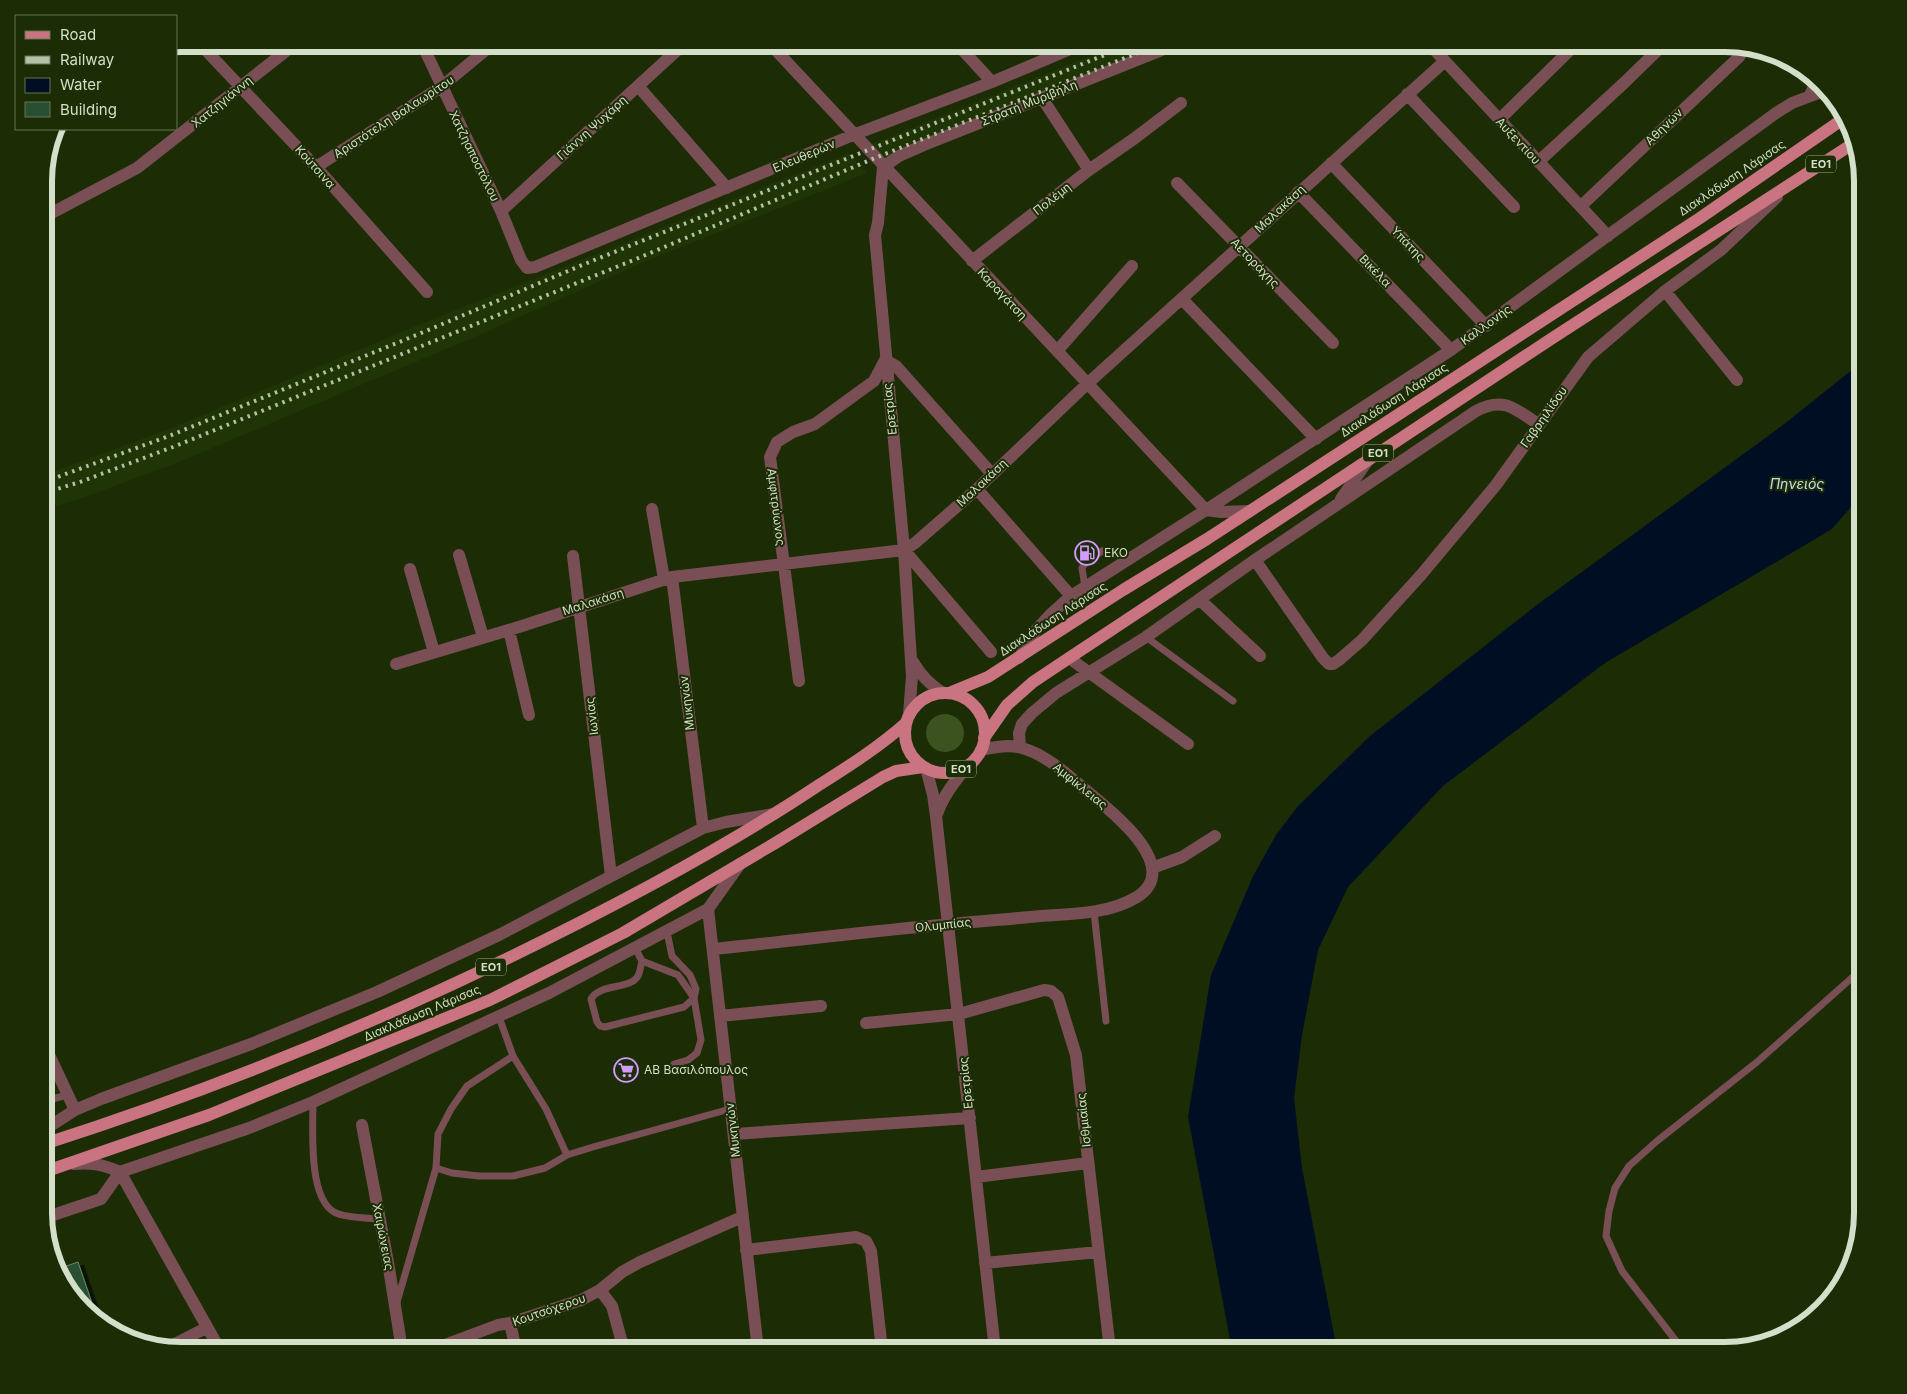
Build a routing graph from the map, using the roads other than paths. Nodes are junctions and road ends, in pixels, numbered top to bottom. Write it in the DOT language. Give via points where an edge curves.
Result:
graph roads {
  1 [pos="965,52"];
  2 [pos="1062,52"];
  3 [pos="1156,52"];
  4 [pos="1437,52"];
  5 [pos="1568,52"];
  6 [pos="1655,52"];
  7 [pos="209,53"];
  8 [pos="284,53"];
  9 [pos="426,53"];
  10 [pos="482,53"];
  11 [pos="674,53"];
  12 [pos="778,53"];
  13 [pos="1741,54"];
  14 [pos="1445,61"];
  15 [pos="992,82"];
  16 [pos="241,86"];
  17 [pos="638,86"];
  18 [pos="441,87"];
  19 [pos="1813,87"];
  20 [pos="1819,92"];
  21 [pos="1408,94"];
  22 [pos="1810,95"];
  23 [pos="1042,98"];
  24 [pos="1181,103"];
  25 [pos="1499,120"];
  26 [pos="1840,121"];
  27 [pos="853,135"];
  28 [pos="1849,146"];
  29 [pos="1538,162"];
  30 [pos="1331,163"];
  31 [pos="316,167"];
  32 [pos="883,167"];
  33 [pos="1089,170"];
  34 [pos="1176,183"];
  35 [pos="1788,186"];
  36 [pos="727,188"];
  37 [pos="1298,192"];
  38 [pos="1581,206"];
  39 [pos="1514,207"];
  40 [pos="53,212"];
  41 [pos="501,212"];
  42 [pos="1608,236"];
  43 [pos="1239,247"];
  44 [pos="972,261"];
  45 [pos="1132,266"];
  46 [pos="527,268"];
  47 [pos="1665,291"];
  48 [pos="427,292"];
  49 [pos="1182,299"];
  50 [pos="1486,326"];
  51 [pos="1333,343"];
  52 [pos="1451,350"];
  53 [pos="1057,351"];
  54 [pos="885,360"];
  55 [pos="1736,380"];
  56 [pos="1087,384"];
  57 [pos="1538,424"];
  58 [pos="1316,439"];
  59 [pos="1370,458"];
  60 [pos="992,474"];
  61 [pos="977,489"];
  62 [pos="1337,505"];
  63 [pos="652,509"];
  64 [pos="1206,510"];
  65 [pos="1250,511"];
  66 [pos="904,550"];
  67 [pos="459,556"];
  68 [pos="573,556"];
  69 [pos="1127,559"];
  70 [pos="1255,560"];
  71 [pos="783,564"];
  72 [pos="410,569"];
  73 [pos="668,578"];
  74 [pos="1085,587"];
  75 [pos="1072,596"];
  76 [pos="1200,600"];
  77 [pos="580,606"];
  78 [pos="509,630"];
  79 [pos="483,637"];
  80 [pos="1146,637"];
  81 [pos="434,652"];
  82 [pos="911,652"];
  83 [pos="991,652"];
  84 [pos="1260,656"];
  85 [pos="1019,658"];
  86 [pos="1068,658"];
  87 [pos="396,664"];
  88 [pos="1088,672"];
  89 [pos="799,681"];
  90 [pos="946,693"];
  91 [pos="1233,701"];
  92 [pos="529,715"];
  93 [pos="907,719"];
  94 [pos="983,744"];
  95 [pos="1188,744"];
  96 [pos="1020,747"];
  97 [pos="970,764"];
  98 [pos="924,767"];
  99 [pos="777,813"];
  100 [pos="936,816"];
  101 [pos="702,828"];
  102 [pos="1215,836"];
  103 [pos="740,864"];
  104 [pos="1152,868"];
  105 [pos="611,876"];
  106 [pos="708,909"];
  107 [pos="1094,912"];
  108 [pos="948,924"];
  109 [pos="667,932"];
  110 [pos="635,948"];
  111 [pos="713,949"];
  112 [pos="642,961"];
  113 [pos="1854,976"];
  114 [pos="694,998"];
  115 [pos="821,1006"];
  116 [pos="959,1014"];
  117 [pos="499,1016"];
  118 [pos="720,1016"];
  119 [pos="1106,1021"];
  120 [pos="866,1023"];
  121 [pos="512,1056"];
  122 [pos="53,1063"];
  123 [pos="674,1064"];
  124 [pos="68,1095"];
  125 [pos="53,1099"];
  126 [pos="313,1102"];
  127 [pos="730,1109"];
  128 [pos="75,1110"];
  129 [pos="970,1118"];
  130 [pos="53,1124"];
  131 [pos="362,1125"];
  132 [pos="734,1134"];
  133 [pos="53,1141"];
  134 [pos="567,1156"];
  135 [pos="1088,1163"];
  136 [pos="70,1164"];
  137 [pos="436,1168"];
  138 [pos="53,1169"];
  139 [pos="120,1172"];
  140 [pos="976,1177"];
  141 [pos="53,1215"];
  142 [pos="742,1217"];
  143 [pos="380,1219"];
  144 [pos="746,1250"];
  145 [pos="1098,1252"];
  146 [pos="985,1263"];
  147 [pos="600,1290"];
  148 [pos="395,1308"];
  149 [pos="510,1323"];
  150 [pos="206,1328"];
  151 [pos="179,1342"];
  152 [pos="215,1342"];
  153 [pos="401,1342"];
  154 [pos="452,1342"];
  155 [pos="514,1342"];
  156 [pos="622,1342"];
  157 [pos="757,1342"];
  158 [pos="881,1342"];
  159 [pos="994,1342"];
  160 [pos="1109,1342"];
  161 [pos="1677,1342"];
  1 -- 15 [label="street"];
  2 -- 15 [label="street, Ελευθερών"];
  3 -- 23 [label="street, Στρατή Μυριβήλη"];
  4 -- 14 [label="street, Αυξεντίου"];
  5 -- 25 [label="street"];
  6 -- 29 [label="street"];
  7 -- 16 [label="street, Κούτσινα"];
  8 -- 16 [label="street, Χατζηγιάννη"];
  9 -- 18 [label="street, Χατζηαποστόλου"];
  10 -- 18 [label="street, Αριστότελη Βαλαωρίτου"];
  11 -- 17 [label="street, Γιάννη Ψυχάρη"];
  12 -- 27 [label="street, Καραγάτση"];
  13 -- 38 [label="street, Αθηνών"];
  14 -- 21 [label="street, Μαλακάση"];
  14 -- 25 [label="street, Αυξεντίου"];
  15 -- 27 [label="street, Ελευθερών"];
  16 -- 31 [label="street, Κούτσινα"];
  16 -- 40 [label="street, Χατζηγιάννη" via="138,168"];
  17 -- 36 [label="street"];
  17 -- 41 [label="street, Γιάννη Ψυχάρη"];
  18 -- 31 [label="street, Αριστότελη Βαλαωρίτου"];
  18 -- 41 [label="street, Χατζηαποστόλου"];
  19 -- 22 [label="street"];
  20 -- 22 [label="street, Καλλoνής"];
  21 -- 30 [label="street, Μαλακάση"];
  21 -- 39 [label="street"];
  22 -- 42 [label="street, Καλλoνής" via="1776,113"];
  23 -- 32 [label="street, Στρατή Μυριβήλη" via="924,145"];
  23 -- 33 [label="street"];
  24 -- 33 [label="street, Πολέμη"];
  25 -- 29 [label="street, Αυξεντίου"];
  26 -- 65 [label="main road, Διακλάδωση Λάρισας / ΕΟ1" via="1700,218"];
  27 -- 32 [label="street, Καραγάτση"];
  27 -- 36 [label="street, Ελευθερών"];
  28 -- 35 [label="main road, ΕΟ1"];
  29 -- 38 [label="street, Αυξεντίου"];
  30 -- 37 [label="street, Μαλακάση"];
  30 -- 50 [label="street, Υπάτης"];
  31 -- 48 [label="street, Κούτσινα"];
  32 -- 44 [label="street, Καραγάτση"];
  32 -- 54 [label="street, Ερετρίας" via="875,235"];
  33 -- 44 [label="street, Πολέμη"];
  34 -- 43 [label="street, Αετοράχης"];
  35 -- 47 [label="street, Γαβρηιλίδου" via="1721,250"];
  35 -- 59 [label="main road, ΕΟ1"];
  36 -- 46 [label="street, Ελευθερών"];
  37 -- 43 [label="street, Μαλακάση"];
  37 -- 52 [label="street, Βικέλα"];
  38 -- 42 [label="street, Αυξεντίου"];
  41 -- 46 [label="street, Χατζηαποστόλου"];
  42 -- 50 [label="street, Καλλoνής"];
  43 -- 49 [label="street, Μαλακάση"];
  43 -- 51 [label="street, Αετοράχης"];
  44 -- 53 [label="street, Καραγάτση"];
  45 -- 53 [label="street"];
  47 -- 55 [label="street"];
  47 -- 57 [label="street, Γαβρηιλίδου" via="1588,357"];
  49 -- 56 [label="street, Μαλακάση"];
  49 -- 58 [label="street"];
  50 -- 52 [label="street, Καλλoνής"];
  52 -- 58 [label="street, Καλλoνής"];
  53 -- 56 [label="street, Καραγάτση"];
  54 -- 60 [label="street" via="896,366"];
  54 -- 66 [label="street, Ερετρίας"];
  54 -- 71 [label="street, Αμφιτρύωνος" via="874,381 815,424 777,442 770,457"];
  56 -- 60 [label="street, Μαλακάση"];
  56 -- 64 [label="street, Καραγάτση"];
  57 -- 62 [label="street" via="1510,405 1488,405"];
  57 -- 70 [label="street, Γαβρηιλίδου" via="1496,485 1374,628 1333,664 1323,658"];
  58 -- 64 [label="street, Καλλoνής"];
  59 -- 62 [label="street"];
  59 -- 86 [label="main road, ΕΟ1"];
  60 -- 61 [label="street, Μαλακάση"];
  61 -- 66 [label="street, Μαλακάση"];
  61 -- 75 [label="street"];
  62 -- 70 [label="street"];
  63 -- 73 [label="street, Μυκηνών"];
  64 -- 65 [label="street"];
  64 -- 69 [label="street, Καλλoνής"];
  65 -- 85 [label="main road, Διακλάδωση Λάρισας / ΕΟ1"];
  66 -- 71 [label="street, Μαλακάση"];
  66 -- 82 [label="street, Ερετρίας"];
  66 -- 83 [label="street"];
  67 -- 79 [label="street"];
  68 -- 77 [label="street, Ιωνίας"];
  69 -- 74 [label="street, Καλλoνής"];
  69 -- 74 [label="lane" via="1102,551 1082,568"];
  70 -- 76 [label="street"];
  71 -- 73 [label="street, Μαλακάση"];
  71 -- 89 [label="street, Αμφιτρύωνος"];
  72 -- 81 [label="street"];
  73 -- 77 [label="street, Μαλακάση"];
  73 -- 101 [label="street, Μυκηνών"];
  74 -- 75 [label="street, Καλλoνής"];
  75 -- 85 [label="street, Καλλoνής" via="1036,630"];
  76 -- 80 [label="street"];
  76 -- 84 [label="street"];
  77 -- 78 [label="street, Μαλακάση"];
  77 -- 105 [label="street, Ιωνίας"];
  78 -- 79 [label="street, Μαλακάση"];
  78 -- 92 [label="street"];
  79 -- 81 [label="street, Μαλακάση"];
  80 -- 88 [label="street"];
  80 -- 91 [label="lane"];
  81 -- 87 [label="street, Μαλακάση"];
  82 -- 90 [label="street, Ερετρίας" via="920,674 929,684"];
  82 -- 93 [label="street, Ερετρίας"];
  85 -- 90 [label="main road, Διακλάδωση Λάρισας / ΕΟ1" via="988,677"];
  86 -- 88 [label="street"];
  86 -- 94 [label="main road, ΕΟ1" via="1012,700 997,718"];
  88 -- 95 [label="street"];
  88 -- 96 [label="street" via="1044,702 1025,720 1019,733"];
  90 -- 93 [label="main road, ΕΟ1" via="923,699"];
  90 -- 94 [label="main road" via="962,697 972,704 982,720"];
  93 -- 98 [label="main road" via="907,748"];
  93 -- 99 [label="main road, Διακλάδωση Λάρισας / ΕΟ1" via="872,750"];
  94 -- 96 [label="street, Αμφίκλειας"];
  94 -- 97 [label="main road, ΕΟ1"];
  96 -- 104 [label="street, Αμφίκλειας" via="1054,766 1122,821 1144,847"];
  97 -- 98 [label="main road, ΕΟ1" via="948,773"];
  97 -- 100 [label="street" via="950,787"];
  98 -- 100 [label="street, Ερετρίας"];
  98 -- 103 [label="main road, Διακλάδωση Λάρισας / ΕΟ1" via="903,769 882,777"];
  99 -- 101 [label="street"];
  99 -- 133 [label="main road, Διακλάδωση Λάρισας / ΕΟ1" via="560,933 410,1005 213,1087"];
  100 -- 108 [label="street, Ερετρίας"];
  101 -- 105 [label="street"];
  102 -- 104 [label="street" via="1182,857"];
  103 -- 106 [label="street"];
  103 -- 136 [label="main road, Διακλάδωση Λάρισας / ΕΟ1" via="623,933 490,1000 209,1115"];
  104 -- 107 [label="street, Ολυμπίας" via="1148,886 1137,896"];
  105 -- 128 [label="street" via="499,935 377,992 251,1044"];
  106 -- 109 [label="street"];
  106 -- 111 [label="street, Μυκηνών"];
  107 -- 108 [label="street, Ολυμπίας"];
  107 -- 119 [label="lane"];
  108 -- 111 [label="street, Ολυμπίας"];
  108 -- 116 [label="street, Ερετρίας"];
  109 -- 110 [label="street"];
  109 -- 114 [label="lane" via="672,956 690,976 696,989"];
  110 -- 112 [label="lane"];
  110 -- 117 [label="street"];
  111 -- 118 [label="street, Μυκηνών"];
  112 -- 114 [label="lane" via="678,975"];
  112 -- 114 [label="lane" via="633,982 594,994 591,999 600,1026 684,1007"];
  113 -- 161 [label="lane" via="1757,1062 1657,1141 1629,1166 1615,1188 1606,1236 1622,1270"];
  114 -- 123 [label="lane" via="701,1040 697,1053"];
  115 -- 118 [label="street"];
  116 -- 120 [label="street, Ισθμιαίας"];
  116 -- 129 [label="street, Ερετρίας"];
  116 -- 135 [label="street, Ισθμιαίας" via="1044,990 1058,997 1076,1055"];
  117 -- 121 [label="lane"];
  117 -- 126 [label="street"];
  118 -- 127 [label="street, Μυκηνών"];
  121 -- 134 [label="lane" via="546,1109"];
  121 -- 137 [label="lane" via="467,1086 451,1109 438,1134"];
  122 -- 124 [label="street"];
  124 -- 125 [label="lane"];
  124 -- 128 [label="street"];
  126 -- 139 [label="street"];
  126 -- 143 [label="lane" via="314,1160 322,1198 337,1214"];
  127 -- 132 [label="street, Μυκηνών"];
  127 -- 134 [label="lane"];
  128 -- 130 [label="street"];
  129 -- 132 [label="street"];
  129 -- 140 [label="street, Ερετρίας"];
  131 -- 143 [label="street, Χαιρώνειας"];
  132 -- 142 [label="street, Μυκηνών"];
  134 -- 137 [label="lane" via="545,1168 513,1176 470,1175"];
  135 -- 140 [label="street"];
  135 -- 145 [label="street, Ισθμιαίας"];
  136 -- 138 [label="main road, Διακλάδωση Λάρισας / ΕΟ1"];
  136 -- 139 [label="street" via="91,1162"];
  137 -- 148 [label="lane"];
  139 -- 141 [label="street" via="101,1199"];
  139 -- 150 [label="street"];
  140 -- 146 [label="street, Ερετρίας"];
  142 -- 144 [label="street, Μυκηνών"];
  142 -- 147 [label="street, Κουτσόχερου" via="640,1262"];
  143 -- 148 [label="street, Χαιρώνειας"];
  144 -- 157 [label="street, Μυκηνών"];
  144 -- 158 [label="street" via="856,1237 866,1241 871,1251"];
  145 -- 146 [label="street"];
  145 -- 160 [label="street, Ισθμιαίας"];
  146 -- 159 [label="street, Ερετρίας"];
  147 -- 149 [label="street, Κουτσόχερου" via="571,1304"];
  147 -- 156 [label="street" via="612,1306"];
  148 -- 153 [label="street, Χαιρώνειας"];
  149 -- 154 [label="street, Κουτσόχερου"];
  149 -- 155 [label="street"];
  150 -- 151 [label="street"];
  150 -- 152 [label="street"];
}
